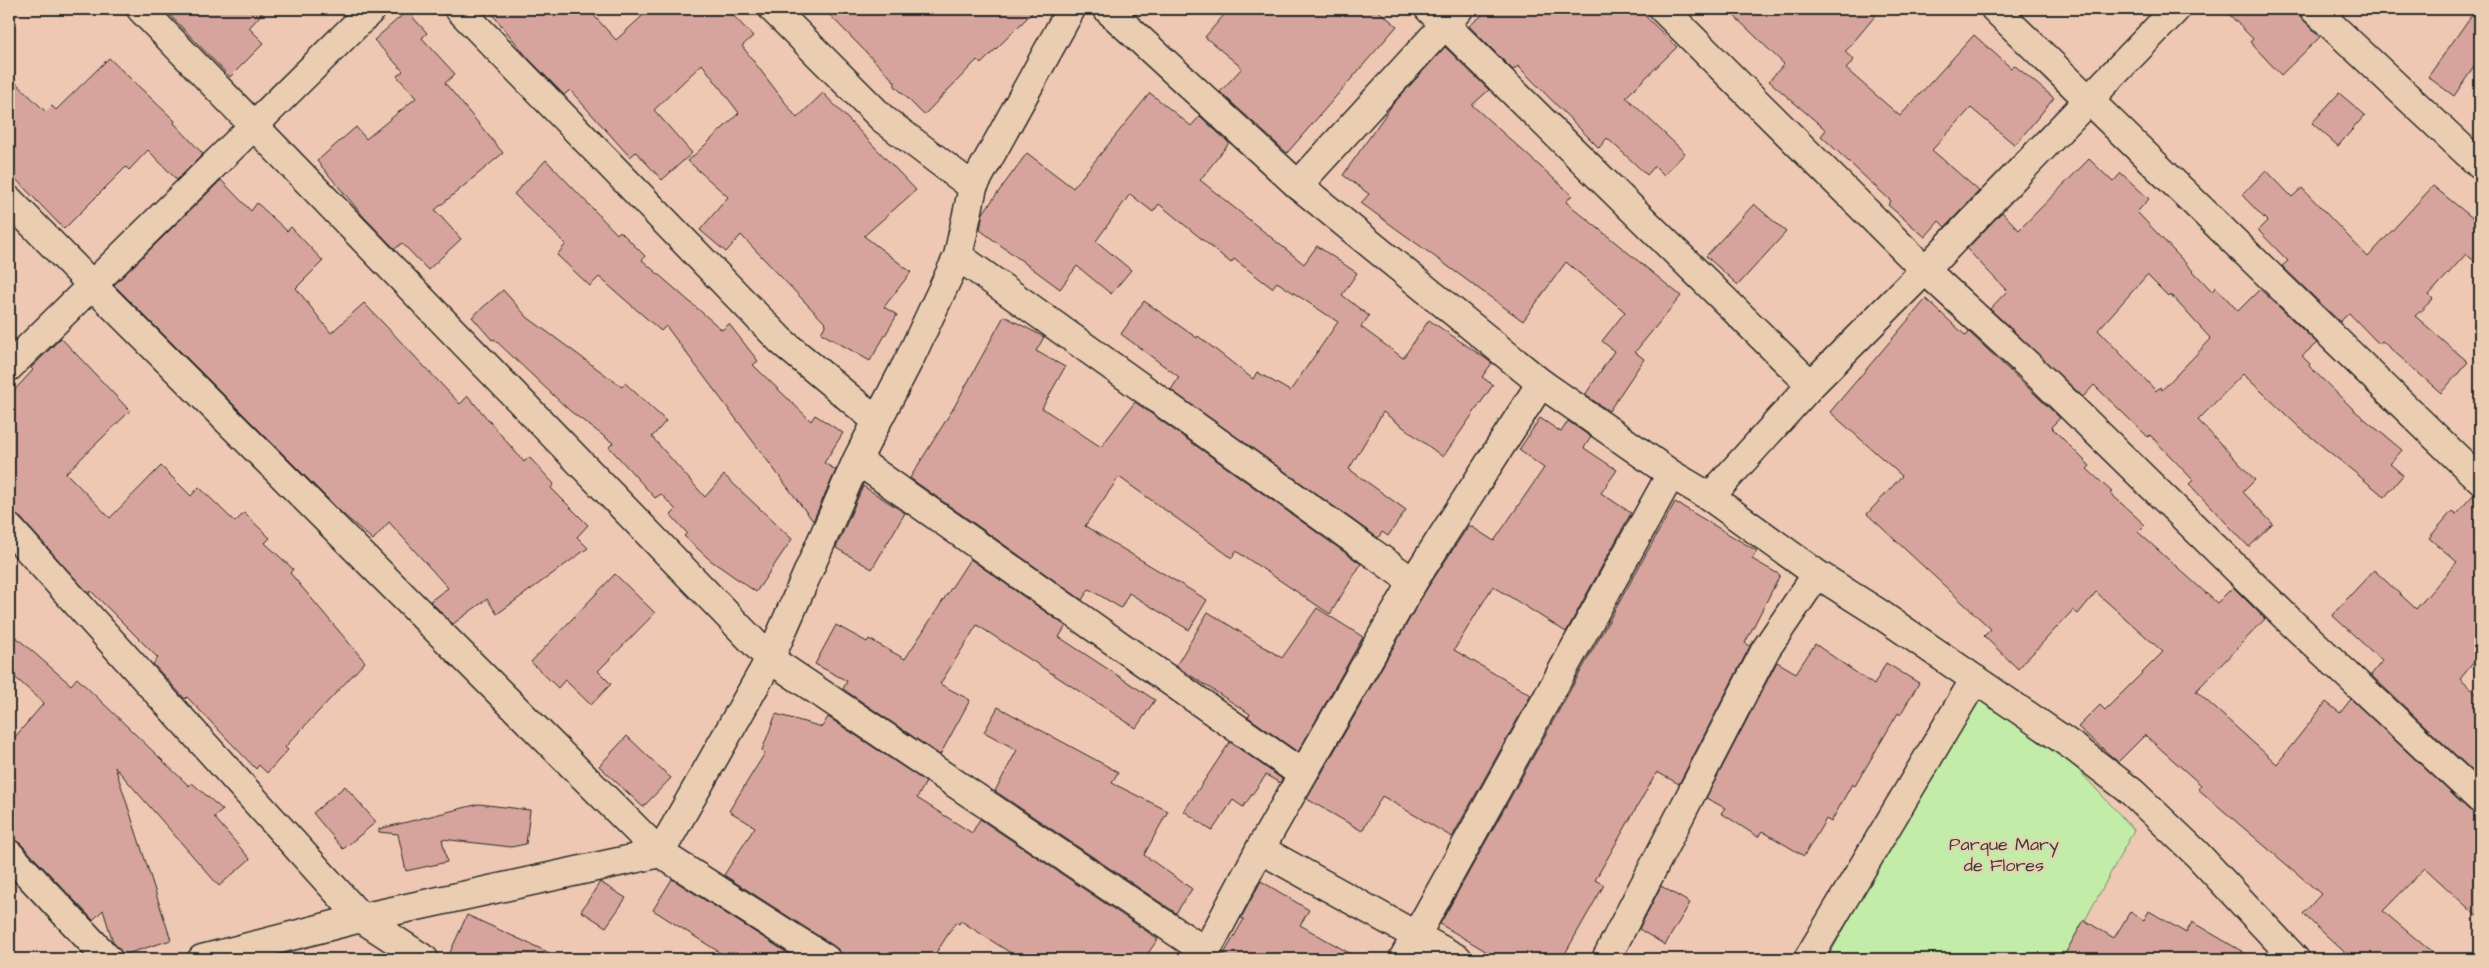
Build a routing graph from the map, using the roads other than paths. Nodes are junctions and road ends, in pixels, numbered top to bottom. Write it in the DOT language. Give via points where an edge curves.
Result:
graph roads {
  1 [pos="141,9"];
  2 [pos="372,9"];
  3 [pos="459,9"];
  4 [pos="773,9"];
  5 [pos="1071,9"];
  6 [pos="1107,9"];
  7 [pos="1663,9"];
  8 [pos="1995,9"];
  9 [pos="2176,9"];
  10 [pos="2314,9"];
  11 [pos="1444,14"];
  12 [pos="2087,100"];
  13 [pos="254,125"];
  14 [pos="2480,165"];
  15 [pos="1298,186"];
  16 [pos="973,187"];
  17 [pos="9,200"];
  18 [pos="958,256"];
  19 [pos="1925,270"];
  20 [pos="92,285"];
  21 [pos="9,367"];
  22 [pos="1541,382"];
  23 [pos="1811,385"];
  24 [pos="877,421"];
  25 [pos="856,460"];
  26 [pos="1671,474"];
  27 [pos="2480,480"];
  28 [pos="1710,497"];
  29 [pos="9,528"];
  30 [pos="1817,574"];
  31 [pos="1413,582"];
  32 [pos="770,659"];
  33 [pos="1975,679"];
  34 [pos="1302,774"];
  35 [pos="2480,799"];
  36 [pos="1260,849"];
  37 [pos="660,853"];
  38 [pos="9,854"];
  39 [pos="361,918"];
  40 [pos="1416,935"];
  41 [pos="1204,956"];
  42 [pos="108,959"];
  43 [pos="202,959"];
  44 [pos="424,959"];
  45 [pos="826,959"];
  46 [pos="1403,959"];
  47 [pos="1458,959"];
  48 [pos="1606,959"];
  49 [pos="1808,959"];
  50 [pos="2295,959"];
  1 -- 13 [label="street"];
  2 -- 13 [label="street"];
  3 -- 24 [label="street" via="781,341"];
  4 -- 16 [label="street" via="884,119"];
  5 -- 16 [label="street"];
  6 -- 15 [label="street"];
  7 -- 19 [label="street"];
  8 -- 12 [label="street"];
  9 -- 12 [label="street"];
  10 -- 14 [label="street"];
  11 -- 15 [label="street"];
  11 -- 23 [label="street"];
  12 -- 19 [label="street"];
  12 -- 27 [label="street"];
  13 -- 20 [label="street"];
  13 -- 32 [label="street"];
  15 -- 22 [label="street"];
  16 -- 18 [label="street"];
  17 -- 20 [label="street"];
  18 -- 24 [label="street"];
  18 -- 31 [label="street"];
  19 -- 23 [label="street"];
  19 -- 35 [label="street"];
  20 -- 21 [label="street"];
  20 -- 37 [label="street"];
  22 -- 26 [label="street"];
  22 -- 31 [label="street"];
  23 -- 28 [label="street"];
  24 -- 25 [label="street"];
  25 -- 32 [label="street"];
  25 -- 34 [label="street"];
  26 -- 28 [label="street"];
  26 -- 40 [label="street"];
  28 -- 30 [label="street"];
  29 -- 39 [label="street"];
  30 -- 33 [label="street"];
  30 -- 48 [label="street" via="1766,649"];
  31 -- 34 [label="street"];
  32 -- 37 [label="street"];
  32 -- 41 [label="street"];
  33 -- 49 [label="street"];
  33 -- 50 [label="street" via="2132,792 2197,854"];
  34 -- 36 [label="street"];
  36 -- 40 [label="street"];
  36 -- 41 [label="street"];
  37 -- 39 [label="street"];
  37 -- 45 [label="street"];
  38 -- 42 [label="street"];
  39 -- 43 [label="street"];
  39 -- 44 [label="street"];
  40 -- 46 [label="street"];
  40 -- 47 [label="street"];
}
